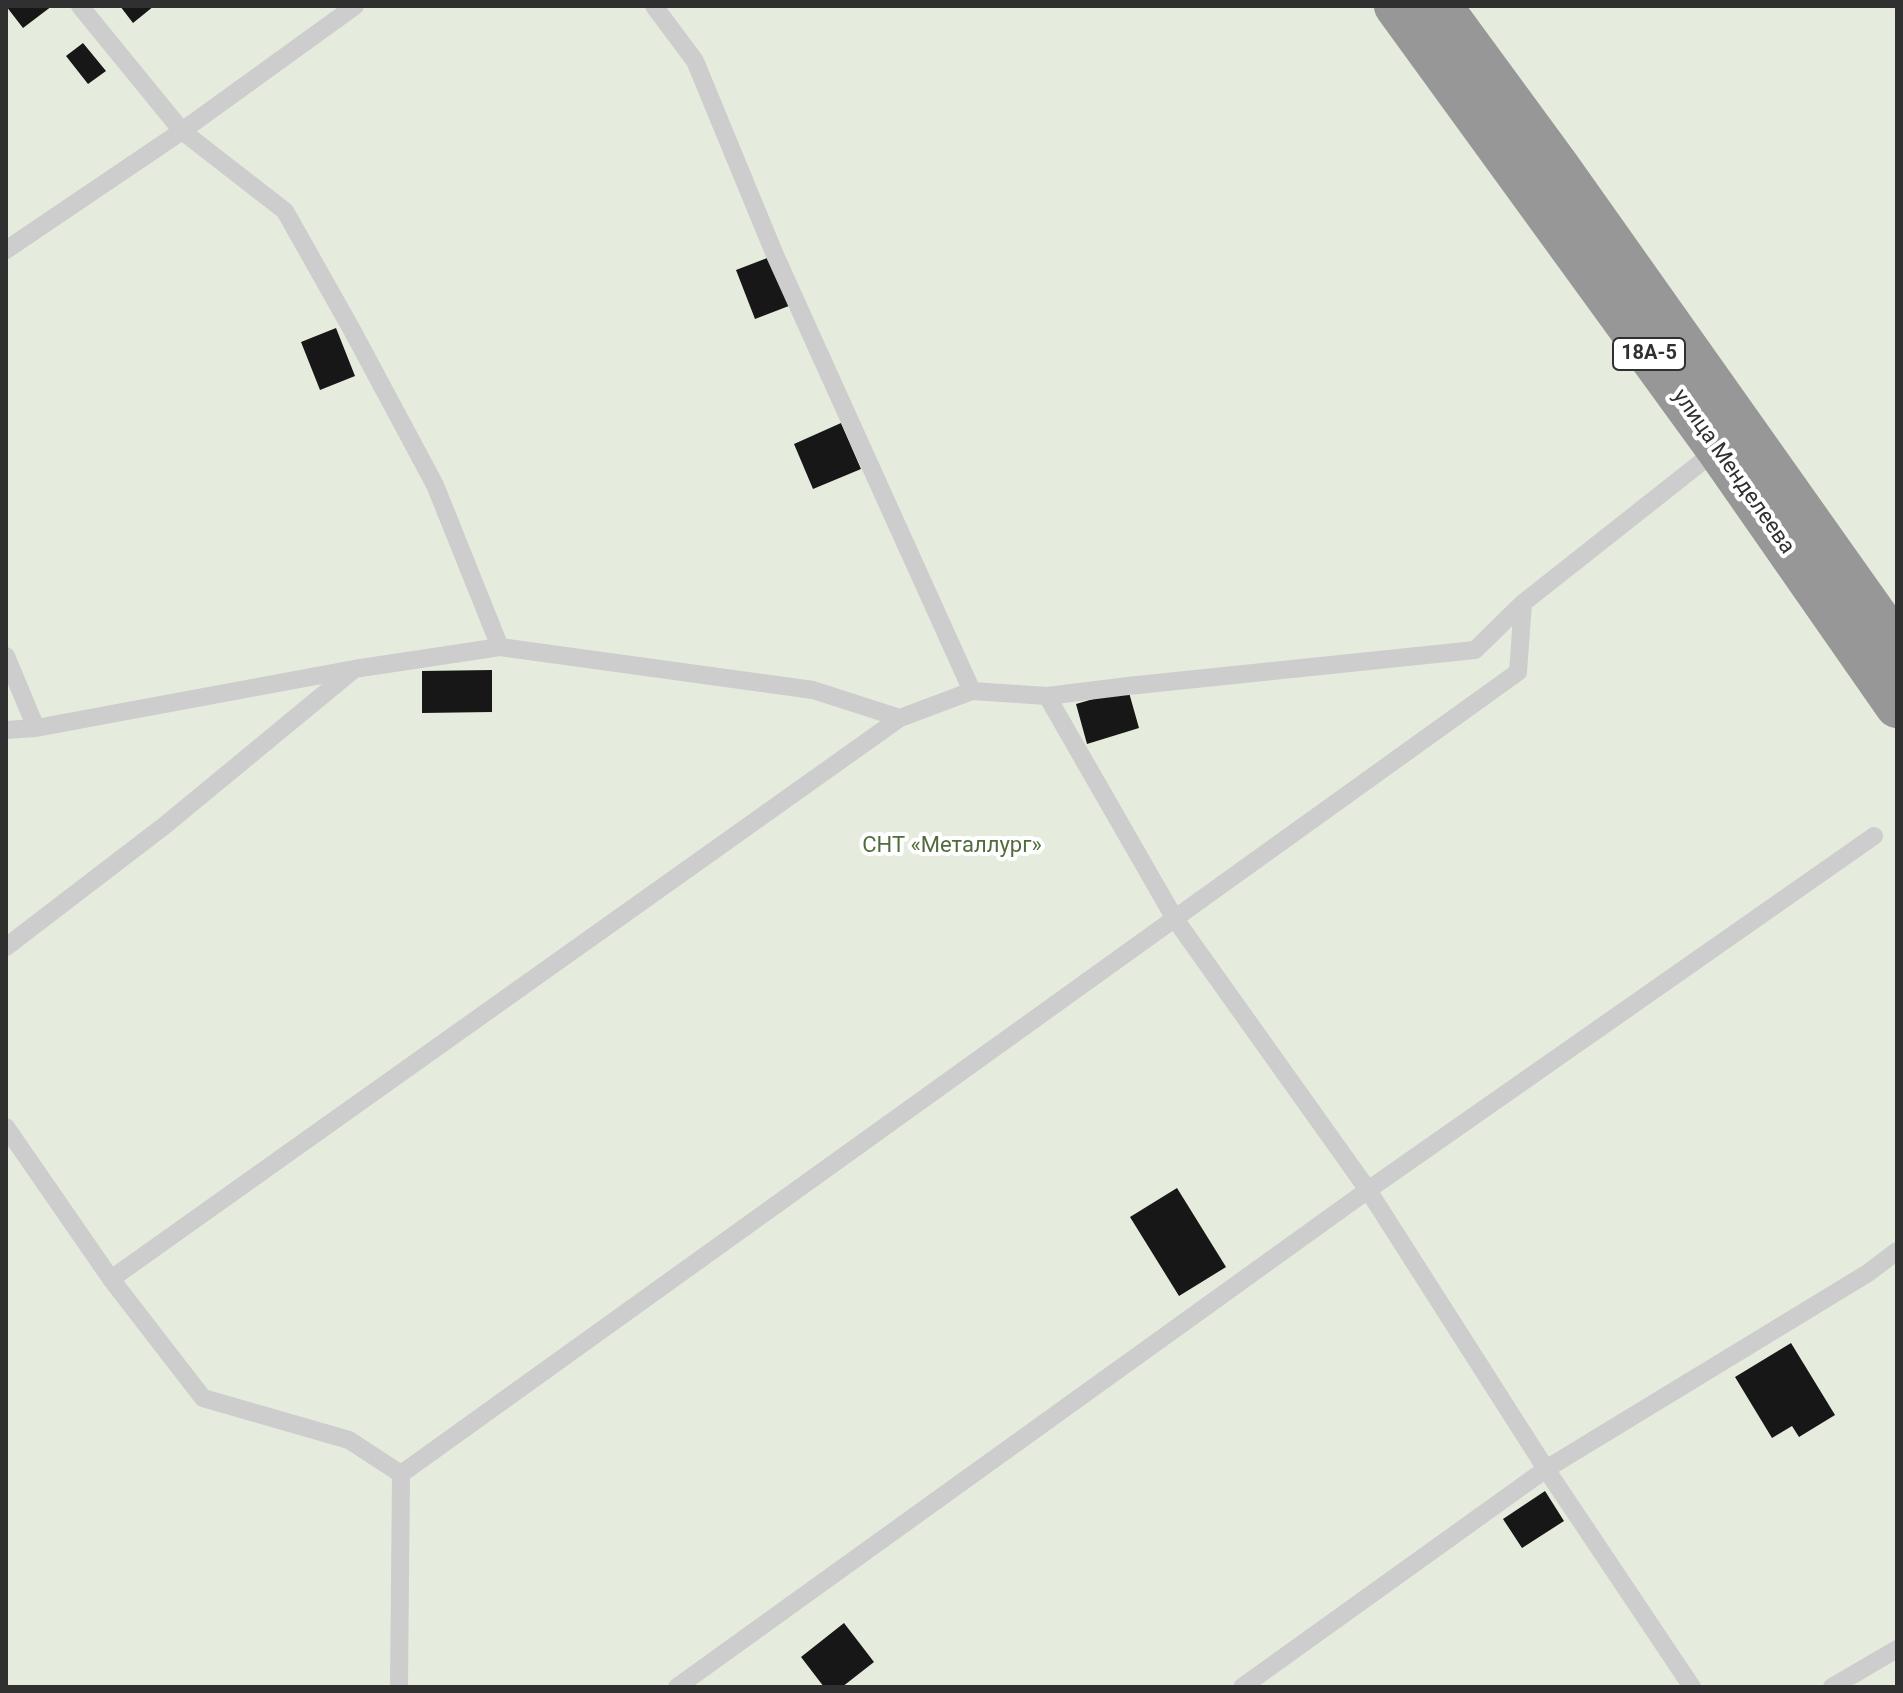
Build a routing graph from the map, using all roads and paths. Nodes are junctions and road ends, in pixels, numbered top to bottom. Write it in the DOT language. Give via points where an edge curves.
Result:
graph roads {
  1 [pos="80,6"];
  2 [pos="355,6"];
  3 [pos="654,6"];
  4 [pos="1396,6"];
  5 [pos="1440,6"];
  6 [pos="182,131"];
  7 [pos="6,250"];
  8 [pos="1718,449"];
  9 [pos="1523,603"];
  10 [pos="1897,646"];
  11 [pos="500,647"];
  12 [pos="6,656"];
  13 [pos="354,669"];
  14 [pos="972,691"];
  15 [pos="1047,696"];
  16 [pos="1897,706"];
  17 [pos="900,718"];
  18 [pos="36,728"];
  19 [pos="6,730"];
  20 [pos="1874,836"];
  21 [pos="1175,919"];
  22 [pos="6,947"];
  23 [pos="6,1127"];
  24 [pos="1368,1190"];
  25 [pos="1897,1251"];
  26 [pos="111,1279"];
  27 [pos="1546,1469"];
  28 [pos="401,1474"];
  29 [pos="1897,1649"];
  30 [pos="399,1687"];
  31 [pos="677,1687"];
  32 [pos="1242,1687"];
  33 [pos="1692,1687"];
  34 [pos="1832,1687"];
  1 -- 6 [label="lane"];
  2 -- 6 [label="lane"];
  3 -- 14 [label="lane" via="695,61 775,255"];
  4 -- 8 [label="highway, улица Менделеева / 18А-5"];
  5 -- 10 [label="highway, улица Менделеева / 18А-5"];
  6 -- 7 [label="lane"];
  6 -- 11 [label="lane" via="285,211 435,485"];
  8 -- 9 [label="lane"];
  8 -- 16 [label="highway, улица Менделеева / 18А-5"];
  9 -- 15 [label="lane" via="1475,650"];
  9 -- 21 [label="lane" via="1518,672"];
  11 -- 13 [label="lane"];
  11 -- 17 [label="lane" via="813,690"];
  12 -- 18 [label="lane"];
  13 -- 18 [label="lane"];
  13 -- 22 [label="lane" via="164,826"];
  14 -- 15 [label="lane"];
  14 -- 17 [label="lane"];
  15 -- 21 [label="lane"];
  17 -- 26 [label="lane"];
  18 -- 19 [label="lane"];
  20 -- 24 [label="lane"];
  21 -- 24 [label="lane"];
  21 -- 28 [label="lane"];
  23 -- 26 [label="lane"];
  24 -- 27 [label="lane"];
  24 -- 31 [label="lane"];
  25 -- 27 [label="lane"];
  26 -- 28 [label="lane" via="203,1398 349,1440"];
  27 -- 32 [label="lane"];
  27 -- 33 [label="lane"];
  28 -- 30 [label="lane"];
  29 -- 34 [label="lane"];
}
